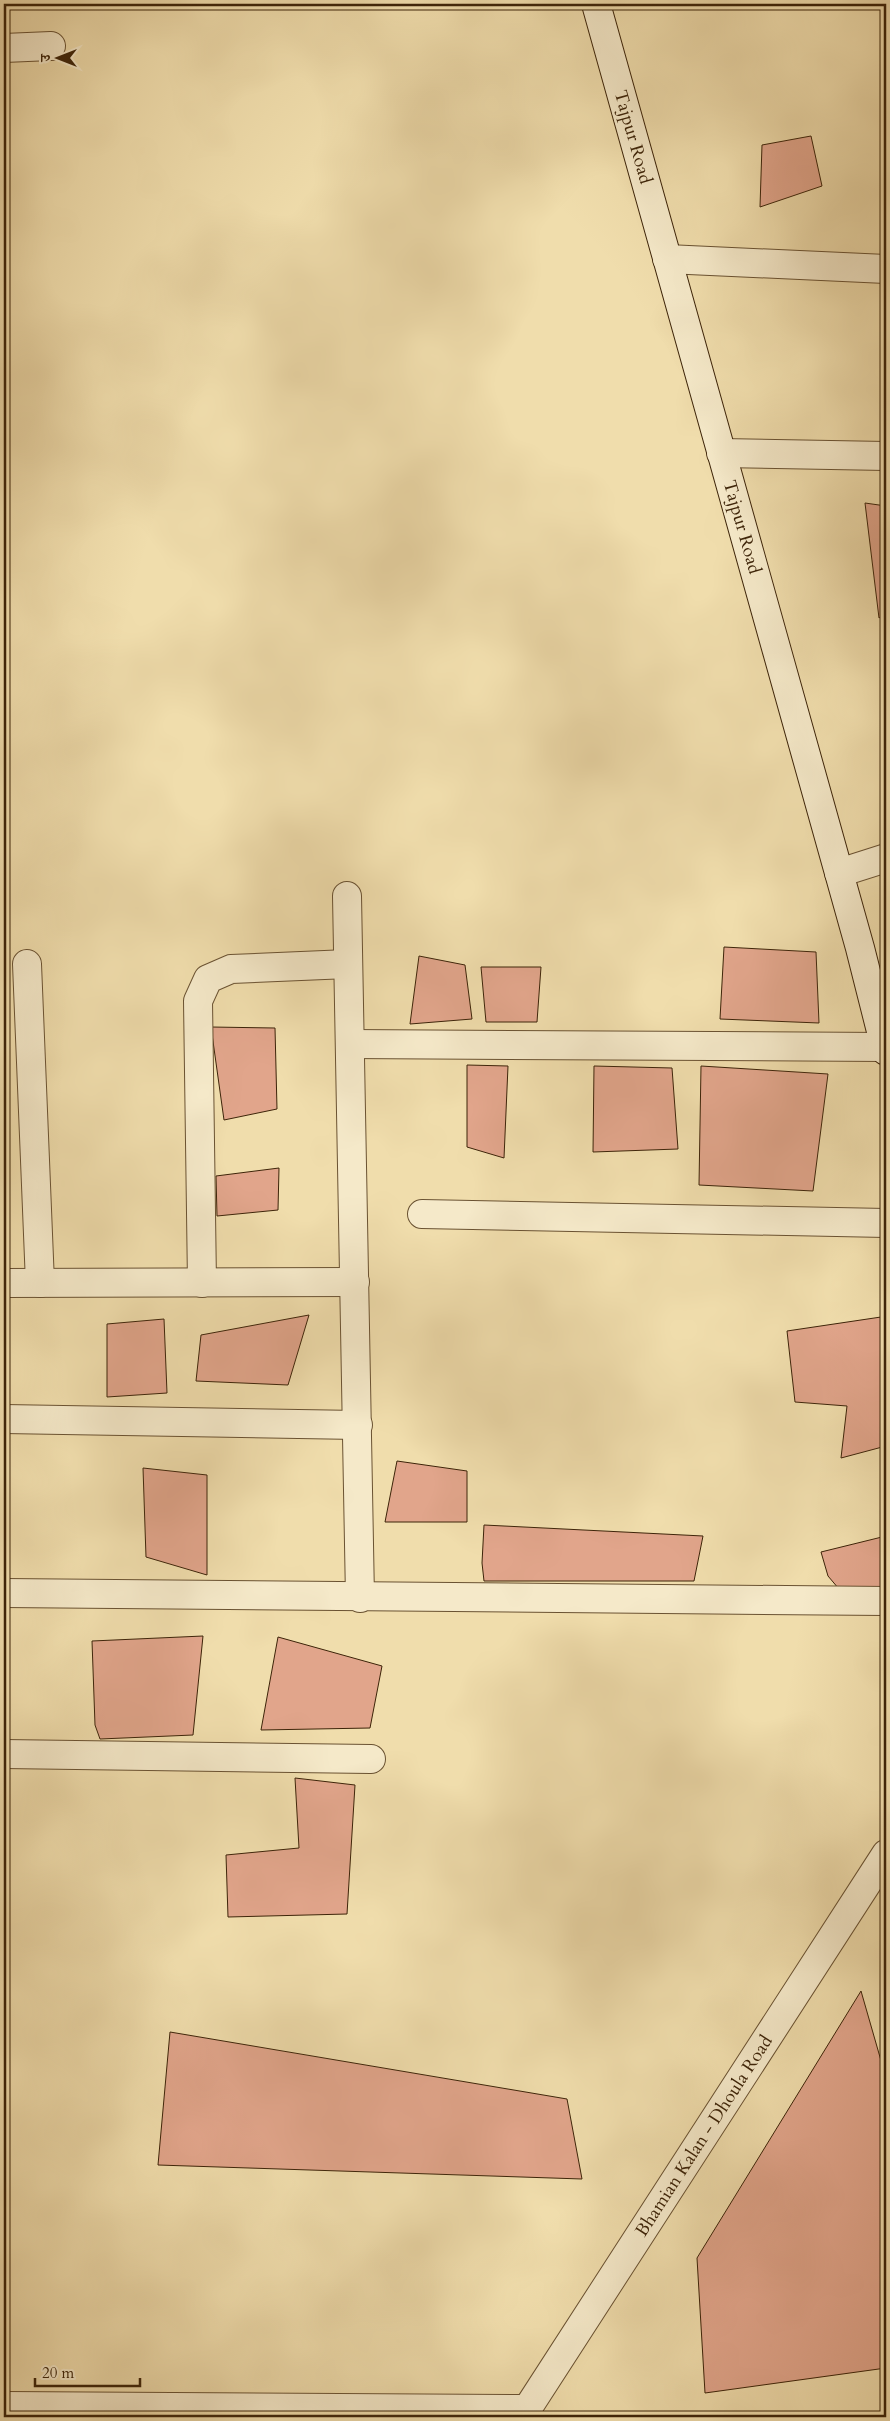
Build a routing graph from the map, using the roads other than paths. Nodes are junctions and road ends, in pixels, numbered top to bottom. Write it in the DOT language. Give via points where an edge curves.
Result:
graph roads {
  1 [pos="596,4"];
  2 [pos="51,46"];
  3 [pos="4,48"];
  4 [pos="667,259"];
  5 [pos="886,269"];
  6 [pos="721,453"];
  7 [pos="886,456"];
  8 [pos="886,858"];
  9 [pos="839,873"];
  10 [pos="347,896"];
  11 [pos="27,964"];
  12 [pos="348,964"];
  13 [pos="350,1044"];
  14 [pos="886,1049"];
  15 [pos="422,1214"];
  16 [pos="886,1223"];
  17 [pos="355,1282"];
  18 [pos="4,1283"];
  19 [pos="40,1283"];
  20 [pos="202,1283"];
  21 [pos="4,1419"];
  22 [pos="358,1425"];
  23 [pos="4,1594"];
  24 [pos="360,1598"];
  25 [pos="886,1601"];
  26 [pos="4,1754"];
  27 [pos="371,1759"];
  28 [pos="886,1854"];
  29 [pos="4,2406"];
  30 [pos="524,2413"];
  1 -- 4 [label="street, Tajpur Road"];
  2 -- 3 [label="street"];
  4 -- 5 [label="street"];
  4 -- 6 [label="street, Tajpur Road"];
  6 -- 7 [label="street"];
  6 -- 9 [label="street, Tajpur Road"];
  8 -- 9 [label="street"];
  9 -- 14 [label="street, Tajpur Road"];
  10 -- 12 [label="street"];
  11 -- 19 [label="street"];
  12 -- 13 [label="street"];
  12 -- 20 [label="street" via="231,969 208,979 198,1001"];
  13 -- 14 [label="street"];
  13 -- 17 [label="street"];
  15 -- 16 [label="street"];
  17 -- 20 [label="street"];
  17 -- 22 [label="street"];
  18 -- 19 [label="street"];
  19 -- 20 [label="street"];
  21 -- 22 [label="street"];
  22 -- 24 [label="street"];
  23 -- 24 [label="street"];
  24 -- 25 [label="street"];
  26 -- 27 [label="street"];
  28 -- 30 [label="street, Bhamian Kalan - Dhoula Road"];
  29 -- 30 [label="street"];
}
